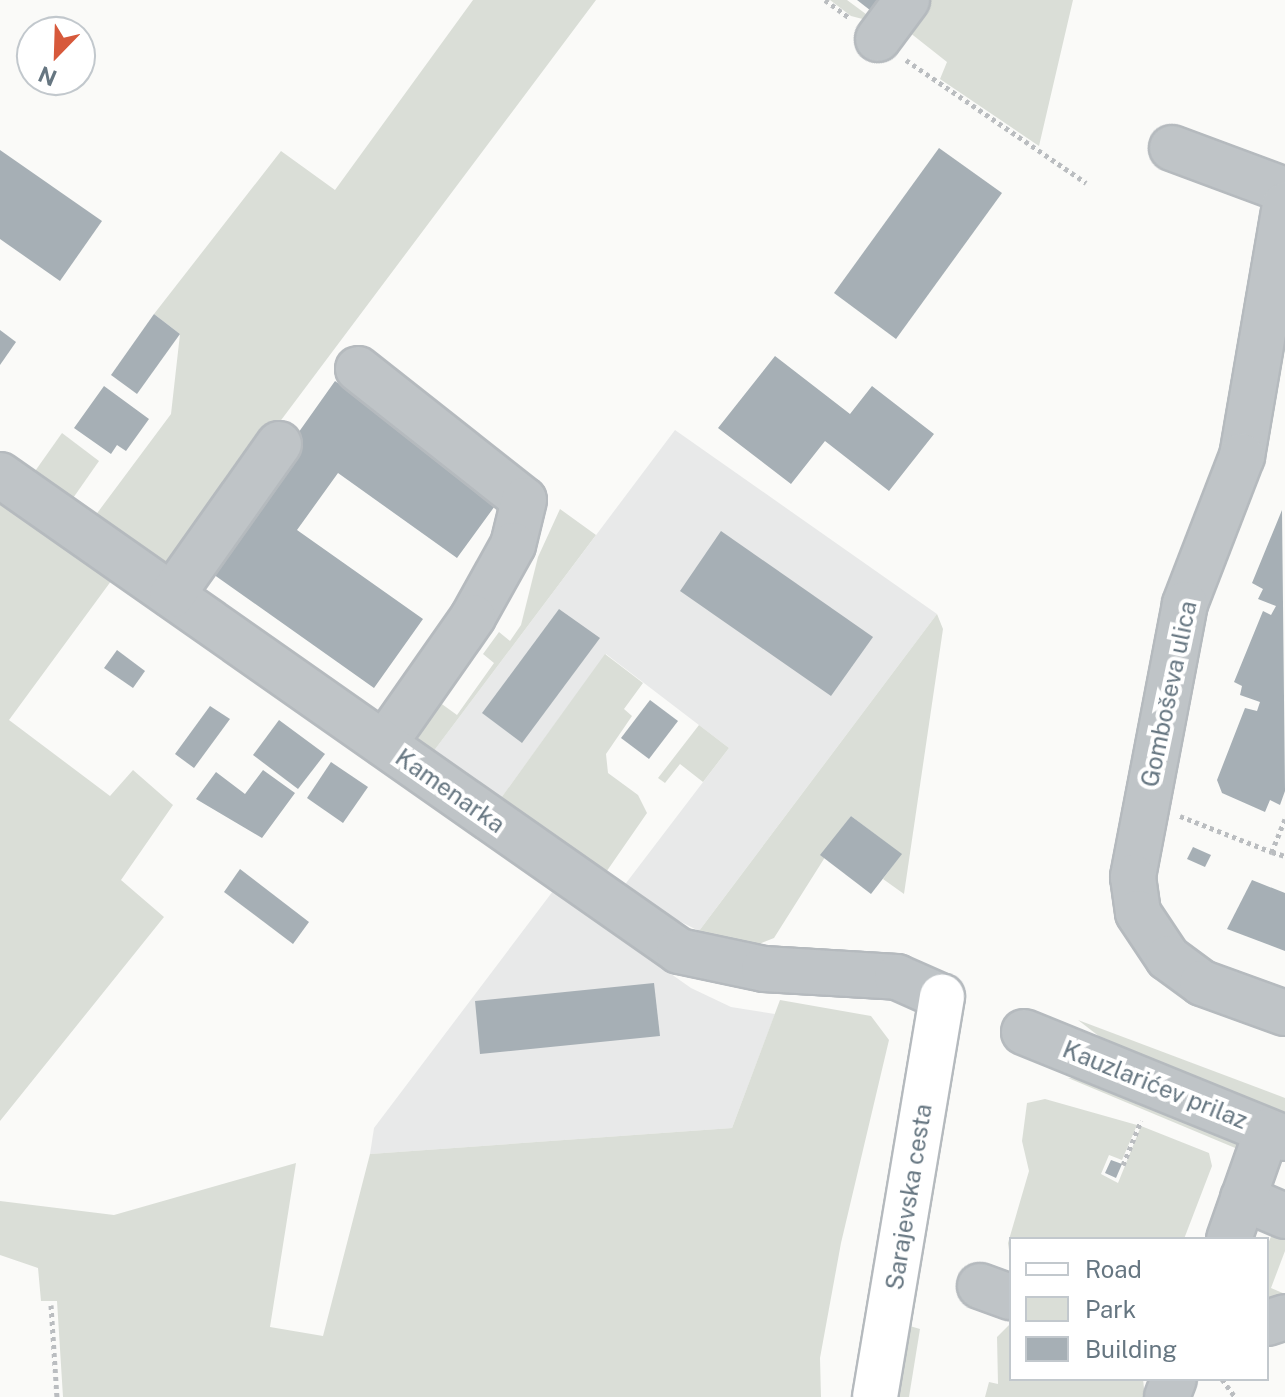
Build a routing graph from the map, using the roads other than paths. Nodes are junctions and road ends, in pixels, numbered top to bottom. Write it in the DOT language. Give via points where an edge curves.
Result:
graph roads {
  1 [pos="907,0"];
  2 [pos="878,39"];
  3 [pos="1172,148"];
  4 [pos="1285,190"];
  5 [pos="1285,205"];
  6 [pos="358,369"];
  7 [pos="279,444"];
  8 [pos="0,475"];
  9 [pos="172,595"];
  10 [pos="384,744"];
  11 [pos="942,997"];
  12 [pos="1285,1013"];
  13 [pos="1024,1032"];
  14 [pos="1276,1135"];
  15 [pos="1243,1198"];
  16 [pos="1285,1216"];
  17 [pos="1230,1237"];
  18 [pos="875,1397"];
  1 -- 2 [label="street"];
  3 -- 4 [label="street"];
  5 -- 12 [label="street, Gomboševa ulica" via="1242,456 1185,604 1133,877 1144,926 1168,958 1202,983"];
  6 -- 10 [label="street" via="524,500 513,545 473,617"];
  7 -- 9 [label="street"];
  8 -- 9 [label="street, Kamenarka"];
  9 -- 10 [label="street, Kamenarka"];
  10 -- 11 [label="street, Kamenarka" via="694,958 897,977"];
  11 -- 18 [label="main road, Sarajevska cesta"];
  13 -- 14 [label="street, Kauzlarićev prilaz"];
  14 -- 15 [label="street"];
  15 -- 16 [label="street"];
  15 -- 17 [label="street"];
}
